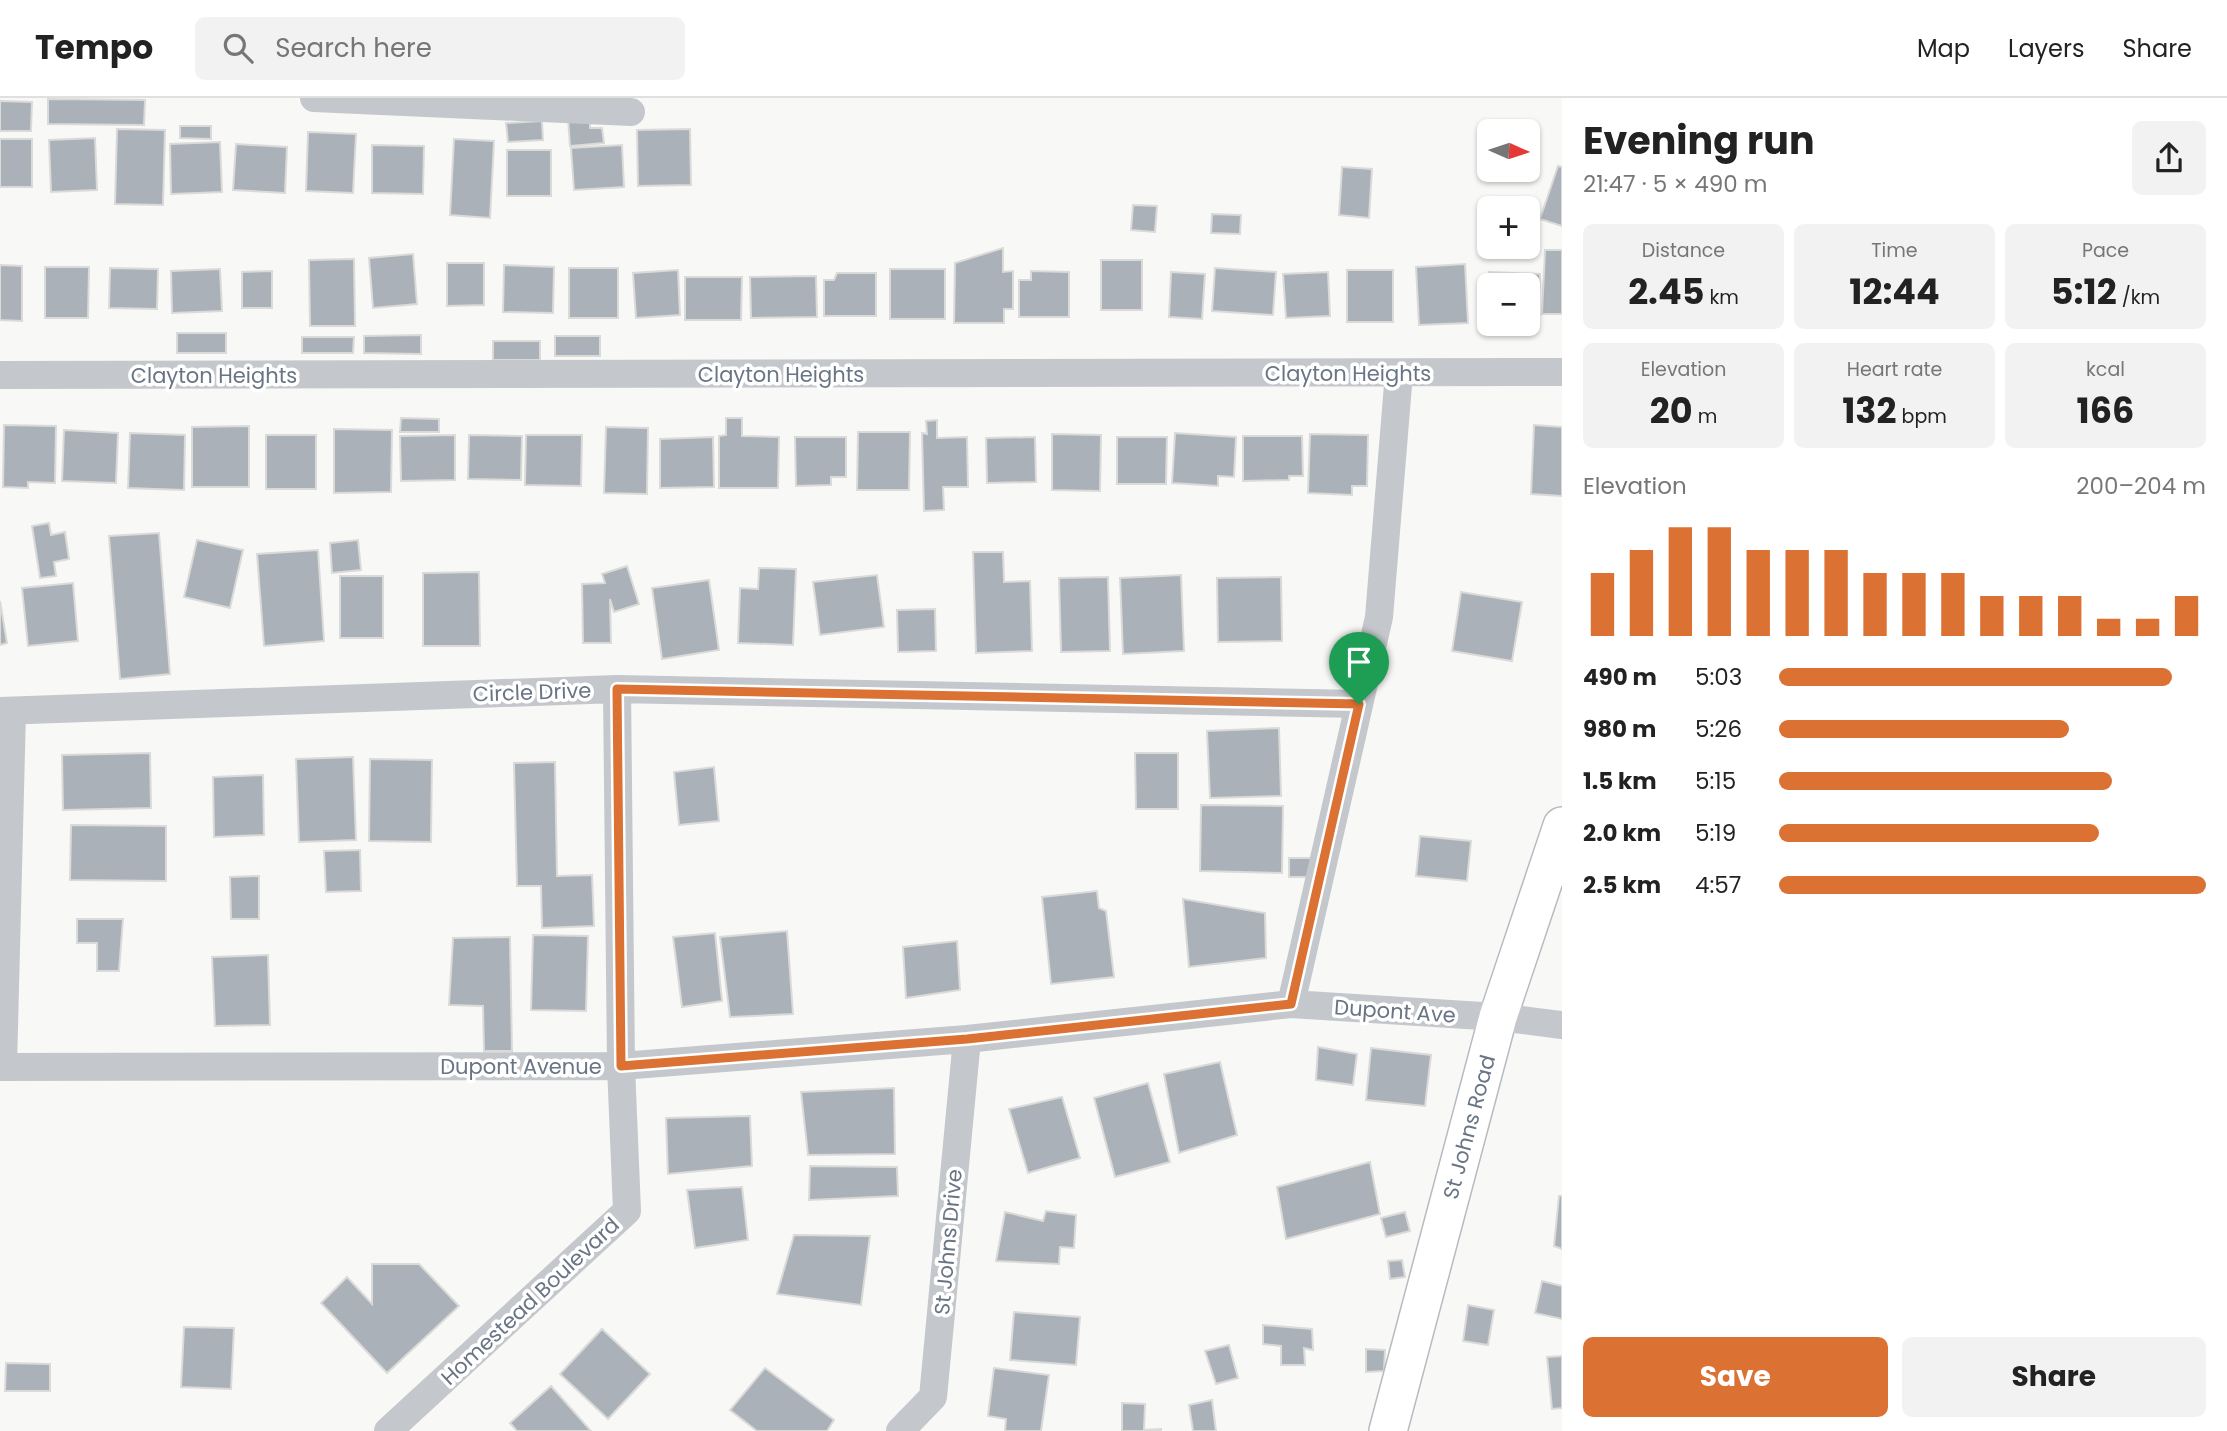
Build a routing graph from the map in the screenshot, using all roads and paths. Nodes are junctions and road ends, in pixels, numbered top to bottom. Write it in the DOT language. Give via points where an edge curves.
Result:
graph roads {
  1 [pos="314,98"];
  2 [pos="631,112"];
  3 [pos="1562,372"];
  4 [pos="1399,373"];
  5 [pos="0,375"];
  6 [pos="617,689"];
  7 [pos="1359,704"];
  8 [pos="6,712"];
  9 [pos="1559,843"];
  10 [pos="1291,1004"];
  11 [pos="1498,1017"];
  12 [pos="1562,1025"];
  13 [pos="967,1039"];
  14 [pos="621,1066"];
  15 [pos="2,1067"];
  16 [pos="388,1431"];
  17 [pos="900,1431"];
  18 [pos="1388,1431"];
  1 -- 2 [label="street"];
  3 -- 4 [label="street, Clayton Heights"];
  4 -- 5 [label="street, Clayton Heights"];
  4 -- 7 [label="street" via="1378,617"];
  6 -- 7 [label="street, Circle Drive"];
  6 -- 8 [label="street, Circle Drive"];
  6 -- 14 [label="street, Homestead Boulevard"];
  7 -- 10 [label="street"];
  8 -- 15 [label="street"];
  9 -- 11 [label="main road, St Johns Road"];
  10 -- 11 [label="street, Dupont Ave"];
  10 -- 13 [label="street, Dupont Avenue"];
  11 -- 12 [label="street, Dupont Ave"];
  11 -- 18 [label="main road, St Johns Road"];
  13 -- 14 [label="street, Dupont Avenue"];
  13 -- 17 [label="street, St Johns Drive" via="933,1397"];
  14 -- 15 [label="street, Dupont Avenue"];
  14 -- 16 [label="street, Homestead Boulevard" via="627,1211"];
}
